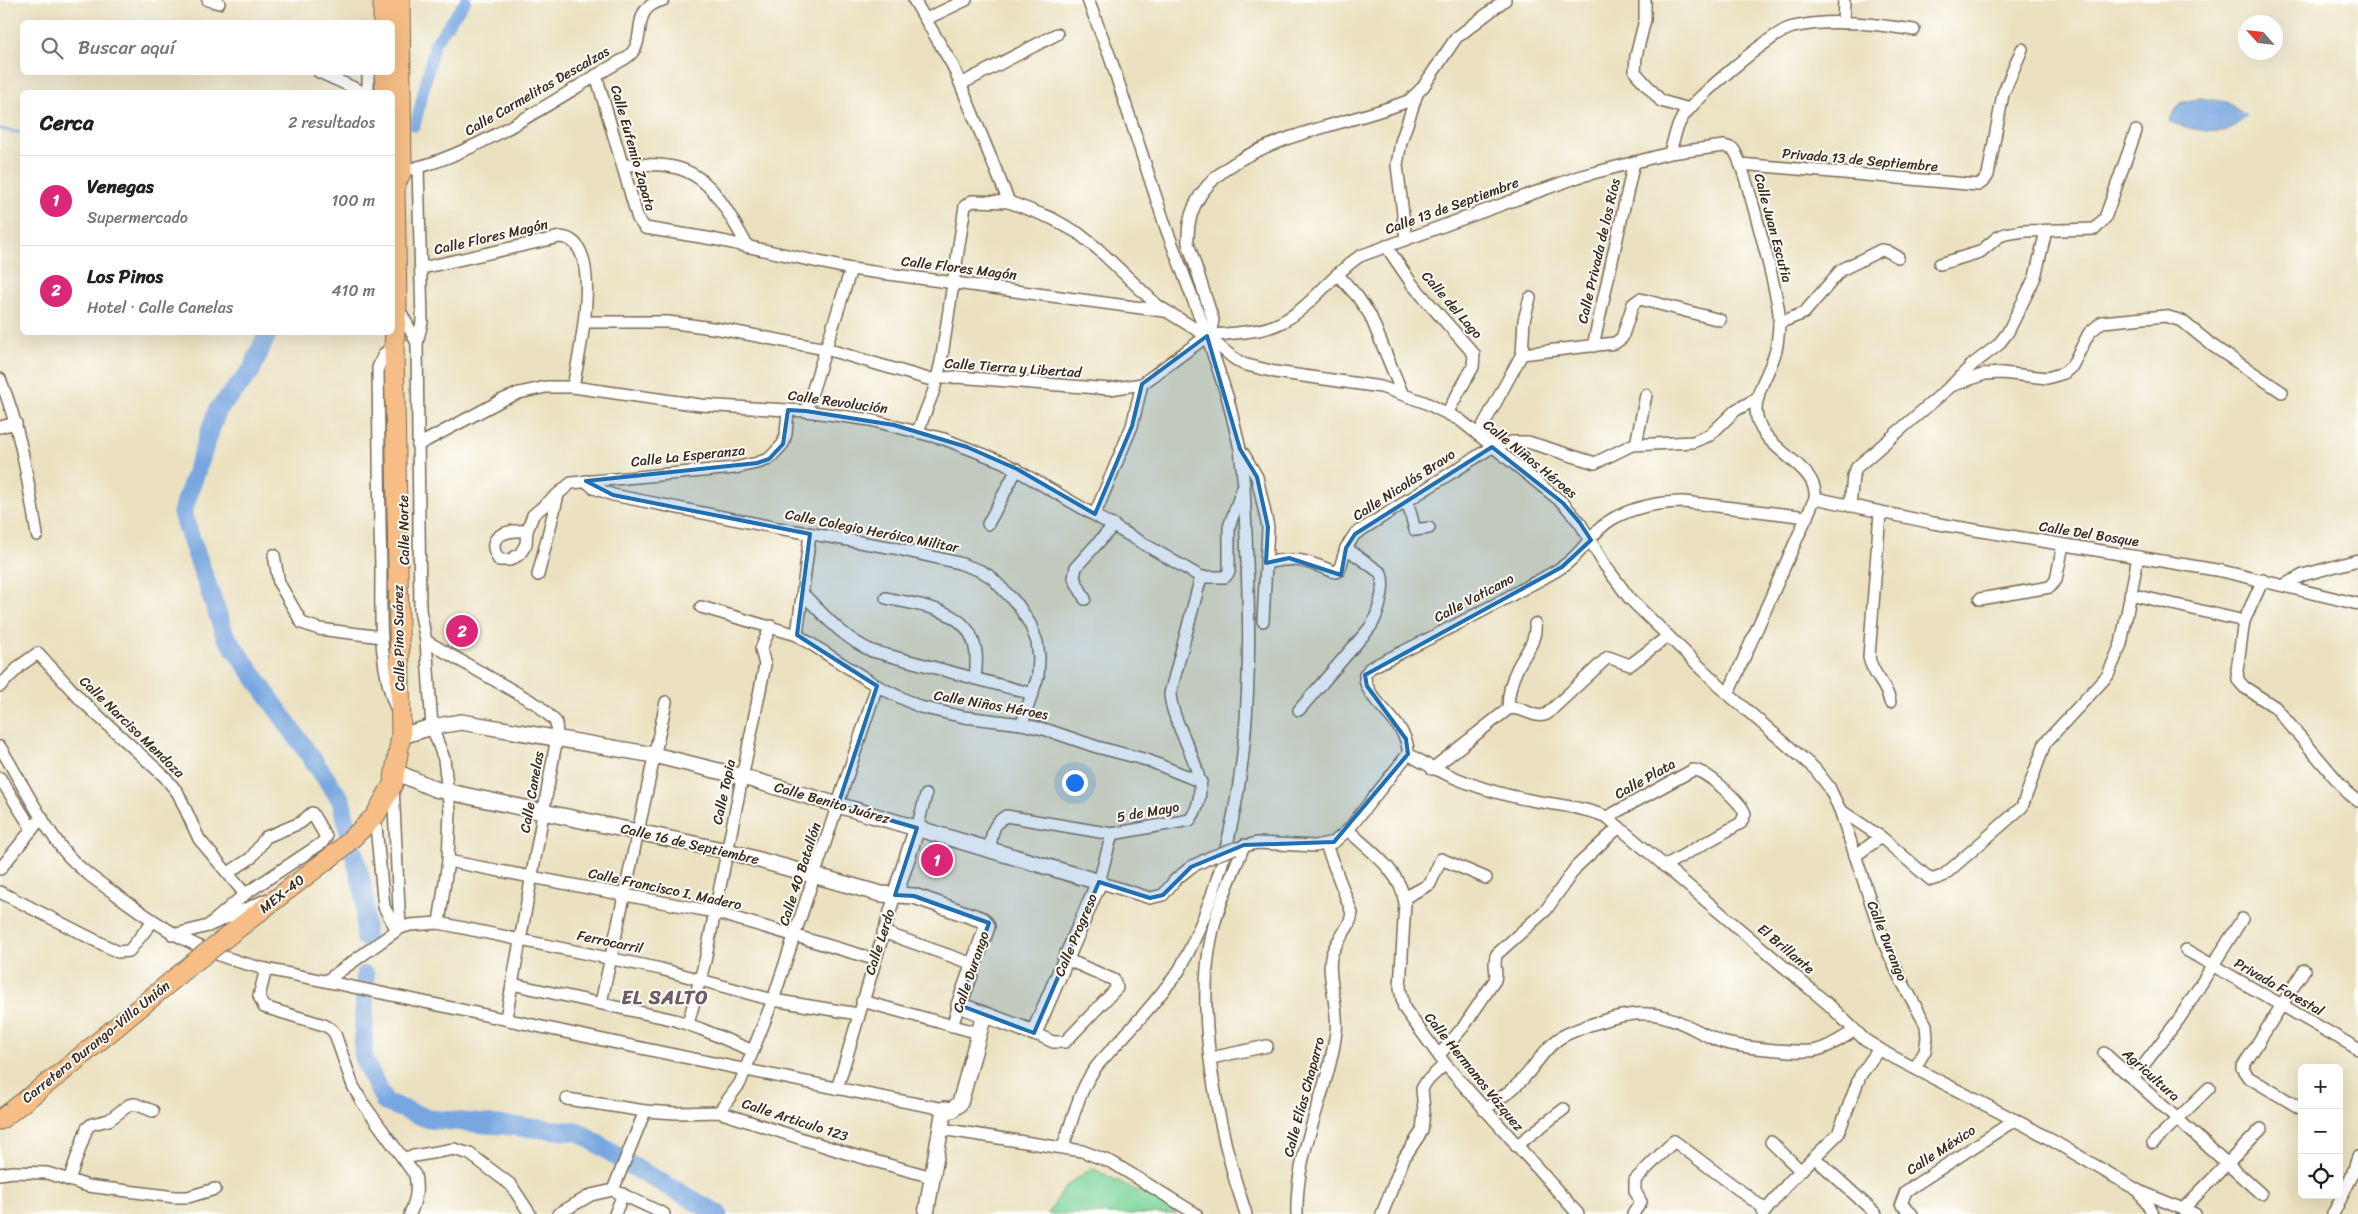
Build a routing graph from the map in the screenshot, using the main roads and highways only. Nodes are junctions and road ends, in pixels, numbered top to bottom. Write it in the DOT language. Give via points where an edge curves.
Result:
graph roads {
  1 [pos="383,0"];
  2 [pos="400,0"];
  3 [pos="383,20"];
  4 [pos="384,75"];
  5 [pos="385,90"];
  6 [pos="400,175"];
  7 [pos="395,332"];
  8 [pos="395,335"];
  9 [pos="375,816"];
  10 [pos="192,964"];
  11 [pos="0,1120"];
  1 -- 3 [label="main road"];
  2 -- 6 [label="main road, Calle Pino Suárez"];
  4 -- 5 [label="main road"];
  6 -- 7 [label="main road, Calle Pino Suárez"];
  8 -- 9 [label="main road, Calle Pino Suárez" via="401,727 395,778"];
  9 -- 10 [label="main road, MEX-40, bridge" via="341,849"];
  10 -- 11 [label="main road, Carretera Durango-Villa Unión"];
}
